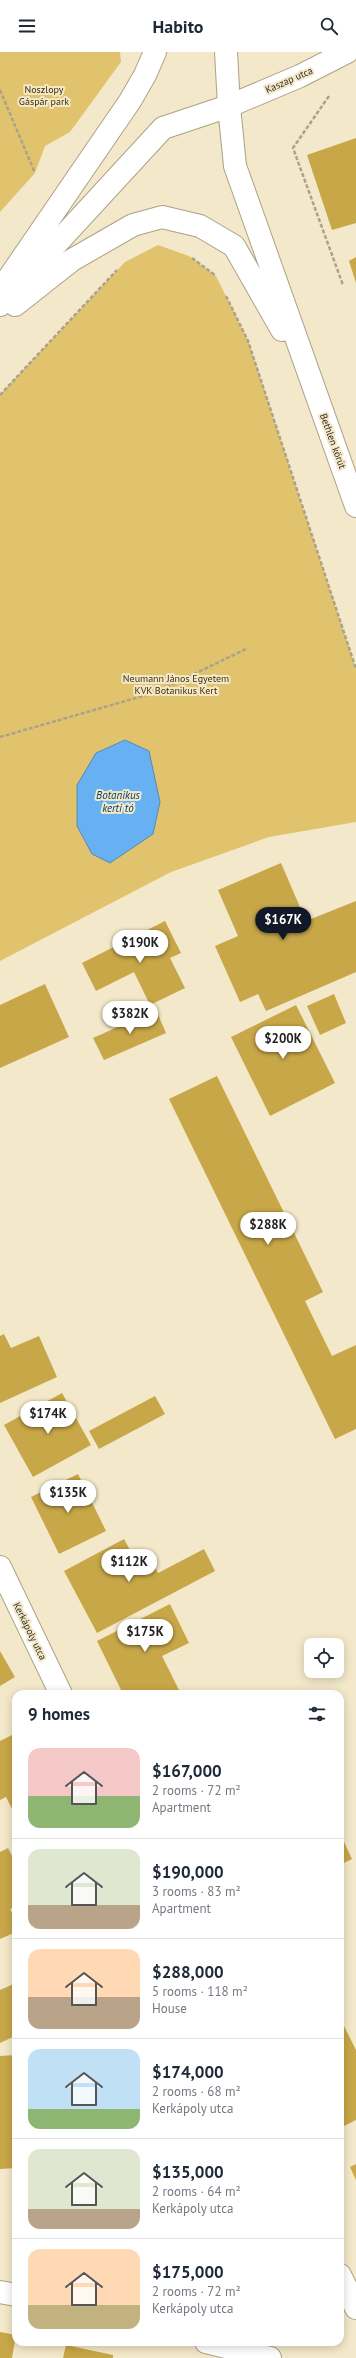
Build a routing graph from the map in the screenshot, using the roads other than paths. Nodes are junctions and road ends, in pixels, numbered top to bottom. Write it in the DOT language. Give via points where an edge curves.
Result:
graph roads {
  1 [pos="155,52"];
  2 [pos="226,52"];
  3 [pos="347,52"];
  4 [pos="229,106"];
  5 [pos="0,291"];
  6 [pos="0,305"];
  7 [pos="0,317"];
  8 [pos="309,376"];
  9 [pos="356,506"];
  10 [pos="0,1567"];
  11 [pos="59,1690"];
  12 [pos="344,2283"];
  13 [pos="0,2292"];
  14 [pos="12,2294"];
  15 [pos="356,2308"];
  16 [pos="222,2346"];
  17 [pos="270,2358"];
  1 -- 5 [label="main road" via="130,101"];
  2 -- 4 [label="main road"];
  3 -- 4 [label="main road, Kaszap utca" via="300,76"];
  4 -- 6 [label="main road, Kaszap utca" via="163,128"];
  4 -- 8 [label="main road" via="235,166"];
  7 -- 8 [label="main road" via="72,260 133,225 162,217 200,226 234,246"];
  8 -- 9 [label="main road, Bethlen körút"];
  10 -- 11 [label="main road, Kerkápoly utca"];
  12 -- 15 [label="main road"];
  13 -- 14 [label="main road"];
  16 -- 17 [label="main road"];
}
